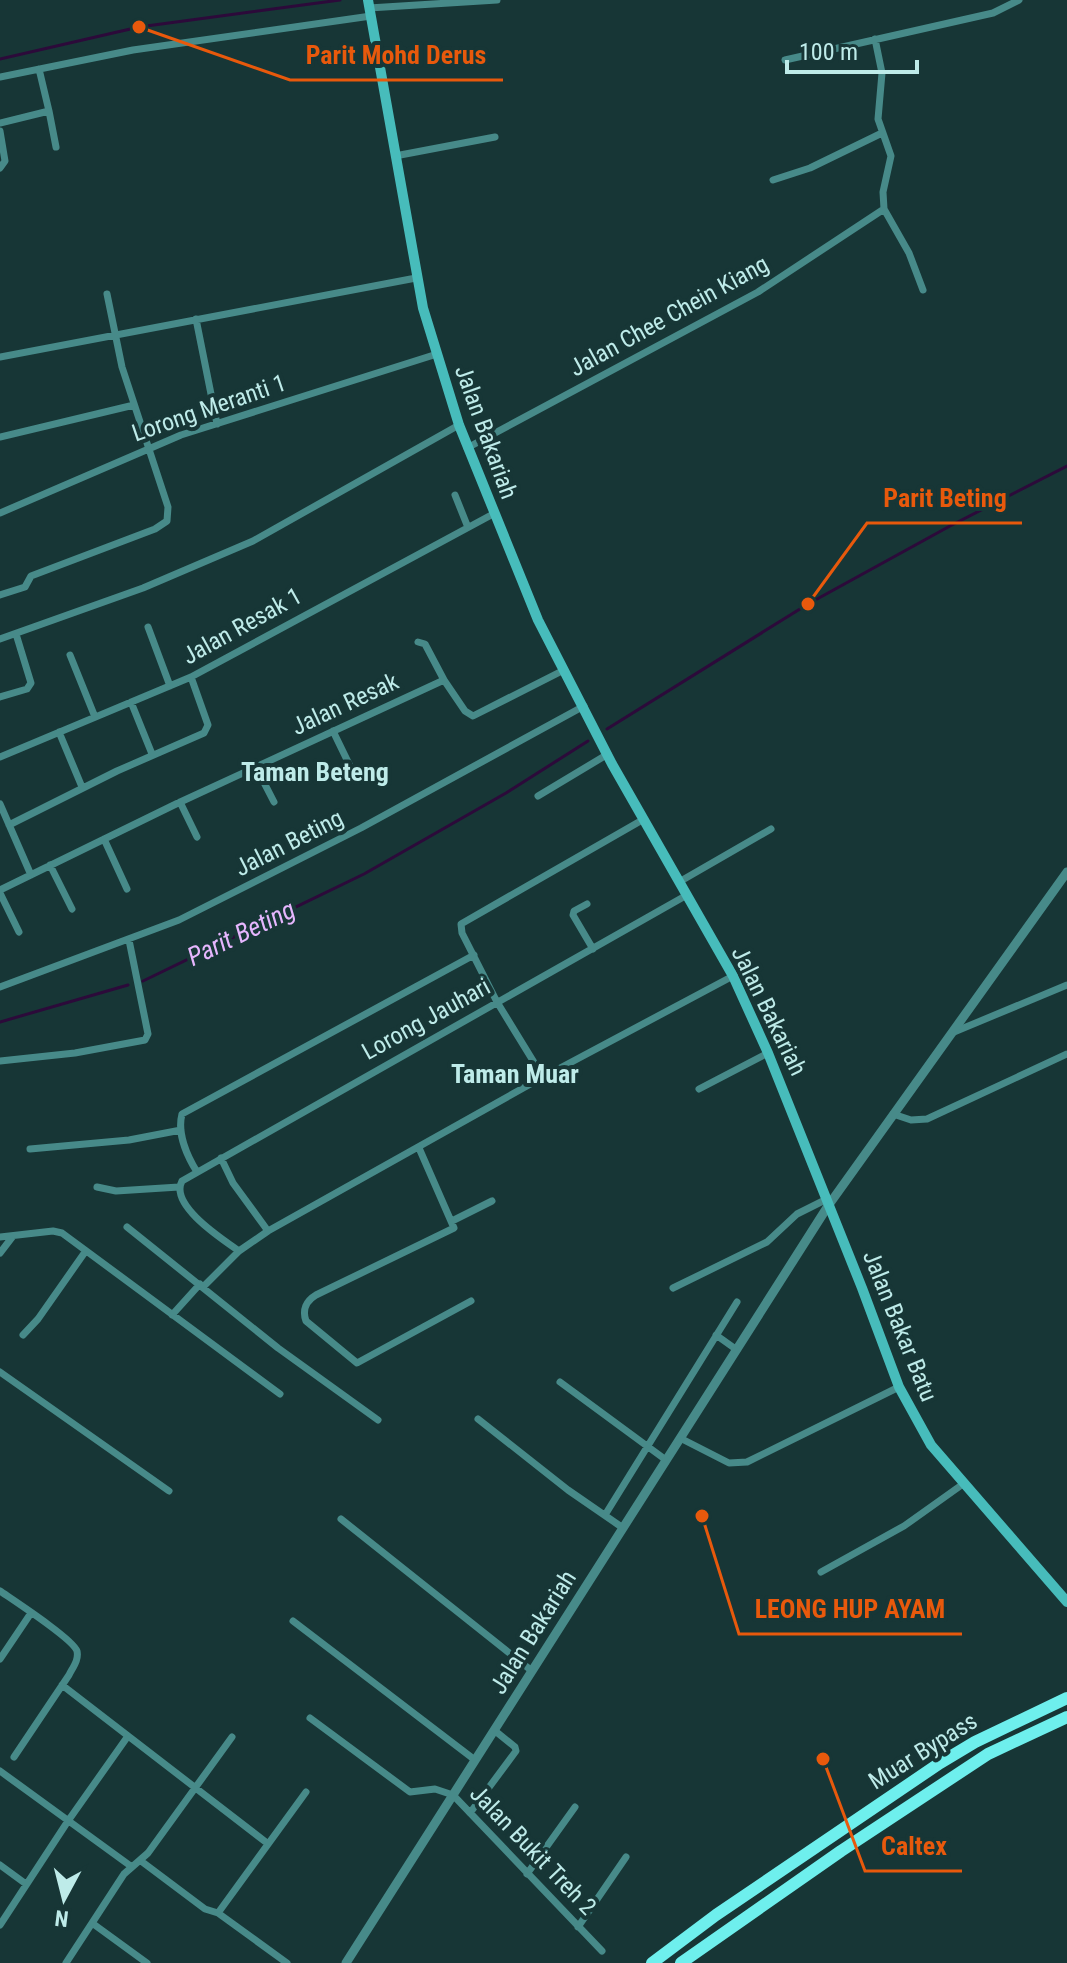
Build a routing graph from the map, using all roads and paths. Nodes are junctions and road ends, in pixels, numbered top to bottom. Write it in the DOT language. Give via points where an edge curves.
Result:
graph roads {
  1 [pos="497,0"];
  2 [pos="1019,0"];
  3 [pos="370,8"];
  4 [pos="875,39"];
  5 [pos="785,60"];
  6 [pos="39,69"];
  7 [pos="0,77"];
  8 [pos="49,111"];
  9 [pos="0,123"];
  10 [pos="0,131"];
  11 [pos="882,133"];
  12 [pos="495,137"];
  13 [pos="56,147"];
  14 [pos="395,156"];
  15 [pos="0,168"];
  16 [pos="773,180"];
  17 [pos="884,209"];
  18 [pos="416,278"];
  19 [pos="923,290"];
  20 [pos="107,294"];
  21 [pos="196,319"];
  22 [pos="115,335"];
  23 [pos="437,354"];
  24 [pos="0,357"];
  25 [pos="134,405"];
  26 [pos="217,424"];
  27 [pos="459,425"];
  28 [pos="0,437"];
  29 [pos="467,448"];
  30 [pos="150,449"];
  31 [pos="455,495"];
  32 [pos="0,513"];
  33 [pos="495,513"];
  34 [pos="467,525"];
  35 [pos="0,595"];
  36 [pos="148,627"];
  37 [pos="16,634"];
  38 [pos="0,639"];
  39 [pos="418,642"];
  40 [pos="70,655"];
  41 [pos="562,671"];
  42 [pos="191,677"];
  43 [pos="444,680"];
  44 [pos="170,686"];
  45 [pos="0,697"];
  46 [pos="131,702"];
  47 [pos="584,706"];
  48 [pos="95,717"];
  49 [pos="333,731"];
  50 [pos="59,732"];
  51 [pos="152,754"];
  52 [pos="608,754"];
  53 [pos="0,757"];
  54 [pos="350,766"];
  55 [pos="256,767"];
  56 [pos="82,787"];
  57 [pos="538,796"];
  58 [pos="180,802"];
  59 [pos="274,802"];
  60 [pos="0,804"];
  61 [pos="644,819"];
  62 [pos="9,825"];
  63 [pos="771,829"];
  64 [pos="197,837"];
  65 [pos="104,839"];
  66 [pos="50,865"];
  67 [pos="1067,872"];
  68 [pos="31,875"];
  69 [pos="679,882"];
  70 [pos="127,889"];
  71 [pos="0,891"];
  72 [pos="687,895"];
  73 [pos="587,904"];
  74 [pos="72,909"];
  75 [pos="19,932"];
  76 [pos="129,940"];
  77 [pos="593,949"];
  78 [pos="474,955"];
  79 [pos="733,976"];
  80 [pos="1067,985"];
  81 [pos="0,987"];
  82 [pos="497,1002"];
  83 [pos="952,1033"];
  84 [pos="768,1053"];
  85 [pos="1067,1054"];
  86 [pos="0,1061"];
  87 [pos="543,1077"];
  88 [pos="699,1089"];
  89 [pos="893,1114"];
  90 [pos="181,1130"];
  91 [pos="419,1148"];
  92 [pos="30,1149"];
  93 [pos="221,1158"];
  94 [pos="197,1172"];
  95 [pos="97,1187"];
  96 [pos="179,1187"];
  97 [pos="492,1201"];
  98 [pos="828,1202"];
  99 [pos="453,1224"];
  100 [pos="127,1227"];
  101 [pos="268,1231"];
  102 [pos="13,1236"];
  103 [pos="0,1237"];
  104 [pos="239,1251"];
  105 [pos="85,1252"];
  106 [pos="0,1253"];
  107 [pos="202,1285"];
  108 [pos="673,1288"];
  109 [pos="471,1301"];
  110 [pos="737,1302"];
  111 [pos="172,1315"];
  112 [pos="23,1335"];
  113 [pos="716,1335"];
  114 [pos="737,1350"];
  115 [pos="0,1372"];
  116 [pos="560,1382"];
  117 [pos="899,1387"];
  118 [pos="280,1394"];
  119 [pos="478,1419"];
  120 [pos="378,1420"];
  121 [pos="680,1438"];
  122 [pos="648,1445"];
  123 [pos="666,1460"];
  124 [pos="963,1484"];
  125 [pos="169,1491"];
  126 [pos="605,1515"];
  127 [pos="341,1519"];
  128 [pos="623,1528"];
  129 [pos="821,1572"];
  130 [pos="0,1591"];
  131 [pos="1067,1602"];
  132 [pos="31,1613"];
  133 [pos="293,1621"];
  134 [pos="0,1659"];
  135 [pos="532,1671"];
  136 [pos="62,1685"];
  137 [pos="1067,1698"];
  138 [pos="1067,1717"];
  139 [pos="310,1718"];
  140 [pos="494,1730"];
  141 [pos="128,1736"];
  142 [pos="232,1737"];
  143 [pos="14,1757"];
  144 [pos="475,1760"];
  145 [pos="0,1771"];
  146 [pos="195,1788"];
  147 [pos="306,1792"];
  148 [pos="453,1795"];
  149 [pos="575,1807"];
  150 [pos="470,1813"];
  151 [pos="68,1821"];
  152 [pos="267,1843"];
  153 [pos="626,1857"];
  154 [pos="141,1861"];
  155 [pos="0,1865"];
  156 [pos="132,1867"];
  157 [pos="527,1874"];
  158 [pos="26,1884"];
  159 [pos="218,1913"];
  160 [pos="92,1923"];
  161 [pos="0,1925"];
  162 [pos="578,1927"];
  163 [pos="602,1951"];
  164 [pos="66,1963"];
  165 [pos="147,1963"];
  166 [pos="287,1963"];
  167 [pos="346,1963"];
  168 [pos="652,1963"];
  169 [pos="681,1963"];
  1 -- 3 [label="street"];
  2 -- 4 [label="street" via="993,13"];
  3 -- 6 [label="street"];
  3 -- 14 [label="main road, Jalan Bakariah"];
  4 -- 5 [label="street"];
  4 -- 11 [label="street" via="882,73 877,113"];
  6 -- 7 [label="street"];
  6 -- 8 [label="street"];
  8 -- 9 [label="street"];
  8 -- 13 [label="street"];
  10 -- 15 [label="street" via="5,161"];
  11 -- 16 [label="street"];
  11 -- 17 [label="street" via="891,163"];
  12 -- 14 [label="street"];
  14 -- 18 [label="main road, Jalan Bakariah"];
  17 -- 19 [label="street"];
  17 -- 29 [label="street, Jalan Chee Chein Kiang" via="758,292"];
  18 -- 21 [label="street"];
  18 -- 23 [label="main road, Jalan Bakariah"];
  20 -- 22 [label="street"];
  21 -- 22 [label="street"];
  21 -- 26 [label="street"];
  22 -- 24 [label="street"];
  22 -- 25 [label="street"];
  23 -- 26 [label="street, Lorong Meranti 1"];
  23 -- 27 [label="main road, Jalan Bakariah"];
  25 -- 28 [label="street"];
  25 -- 30 [label="street"];
  26 -- 30 [label="street, Lorong Meranti 1"];
  27 -- 29 [label="main road, Jalan Bakariah"];
  27 -- 37 [label="street" via="253,541"];
  29 -- 33 [label="main road, Jalan Bakariah"];
  30 -- 32 [label="street, Lorong Meranti 1"];
  30 -- 35 [label="street" via="168,507 163,525 31,576 25,587"];
  31 -- 34 [label="street"];
  33 -- 34 [label="street, Jalan Resak 1"];
  33 -- 41 [label="main road, Jalan Bakariah"];
  34 -- 42 [label="street, Jalan Resak 1"];
  36 -- 44 [label="street"];
  37 -- 38 [label="street"];
  37 -- 45 [label="street" via="31,683"];
  39 -- 43 [label="street" via="425,644"];
  40 -- 48 [label="street"];
  41 -- 43 [label="street" via="473,716"];
  41 -- 47 [label="main road, Jalan Bakariah"];
  42 -- 44 [label="street, Jalan Resak 1"];
  42 -- 51 [label="street" via="207,730"];
  43 -- 49 [label="street, Jalan Resak"];
  44 -- 46 [label="street, Jalan Resak 1"];
  46 -- 48 [label="street, Jalan Resak 1"];
  46 -- 51 [label="street"];
  47 -- 52 [label="main road, Jalan Bakariah"];
  47 -- 76 [label="street, Jalan Beting" via="270,876"];
  48 -- 50 [label="street, Jalan Resak 1"];
  49 -- 54 [label="street"];
  49 -- 55 [label="street, Jalan Resak"];
  50 -- 53 [label="street, Jalan Resak 1"];
  50 -- 56 [label="street"];
  51 -- 56 [label="street"];
  52 -- 57 [label="street"];
  52 -- 61 [label="main road, Jalan Bakariah"];
  55 -- 58 [label="street, Jalan Resak"];
  55 -- 59 [label="street"];
  56 -- 62 [label="street"];
  58 -- 64 [label="street"];
  58 -- 65 [label="street, Jalan Resak"];
  60 -- 62 [label="street"];
  61 -- 69 [label="main road, Jalan Bakariah"];
  61 -- 78 [label="street" via="464,921 460,929"];
  62 -- 68 [label="street"];
  63 -- 69 [label="street"];
  65 -- 66 [label="street, Jalan Resak"];
  65 -- 70 [label="street"];
  66 -- 68 [label="street, Jalan Resak"];
  66 -- 74 [label="street"];
  67 -- 83 [label="street"];
  68 -- 71 [label="street, Jalan Resak"];
  69 -- 72 [label="main road, Jalan Bakariah"];
  71 -- 75 [label="street"];
  72 -- 77 [label="street, Lorong Jauhari"];
  72 -- 79 [label="main road, Jalan Bakariah"];
  73 -- 77 [label="street" via="573,915"];
  76 -- 81 [label="street, Jalan Beting"];
  76 -- 86 [label="street" via="145,1040"];
  77 -- 82 [label="street, Lorong Jauhari"];
  78 -- 82 [label="street"];
  78 -- 90 [label="street" via="182,1114"];
  79 -- 84 [label="main road, Jalan Bakariah"];
  79 -- 87 [label="street"];
  80 -- 83 [label="street"];
  82 -- 87 [label="street"];
  82 -- 93 [label="street, Lorong Jauhari"];
  83 -- 89 [label="street"];
  84 -- 88 [label="street"];
  84 -- 98 [label="main road, Jalan Bakariah"];
  85 -- 89 [label="street" via="941,1115 911,1120"];
  87 -- 91 [label="street"];
  89 -- 98 [label="street"];
  90 -- 92 [label="street"];
  90 -- 94 [label="street"];
  91 -- 99 [label="street"];
  91 -- 101 [label="street"];
  93 -- 94 [label="street, Lorong Jauhari"];
  93 -- 101 [label="street"];
  94 -- 96 [label="street, Lorong Jauhari"];
  95 -- 96 [label="street"];
  96 -- 104 [label="street" via="196,1219"];
  97 -- 99 [label="street"];
  98 -- 108 [label="street" via="797,1214 767,1242"];
  98 -- 114 [label="street, Jalan Bakariah"];
  98 -- 117 [label="main road, Jalan Bakar Batu"];
  99 -- 109 [label="street" via="309,1299 306,1321 357,1363"];
  100 -- 107 [label="street"];
  101 -- 104 [label="street"];
  102 -- 103 [label="street"];
  102 -- 105 [label="street" via="59,1232"];
  102 -- 106 [label="street"];
  104 -- 107 [label="street"];
  105 -- 111 [label="street"];
  105 -- 112 [label="street"];
  107 -- 111 [label="street"];
  107 -- 120 [label="street"];
  110 -- 113 [label="street"];
  111 -- 118 [label="street"];
  113 -- 114 [label="street"];
  113 -- 122 [label="street"];
  114 -- 121 [label="street, Jalan Bakariah"];
  115 -- 125 [label="street"];
  116 -- 122 [label="street"];
  117 -- 121 [label="street" via="747,1462 729,1463"];
  117 -- 124 [label="main road, Jalan Bakar Batu" via="931,1445"];
  119 -- 126 [label="street"];
  121 -- 123 [label="street, Jalan Bakariah"];
  122 -- 123 [label="street"];
  122 -- 126 [label="street"];
  123 -- 128 [label="street, Jalan Bakariah"];
  124 -- 129 [label="street" via="904,1526"];
  124 -- 131 [label="main road, Jalan Bakar Batu"];
  126 -- 128 [label="street"];
  127 -- 135 [label="street"];
  128 -- 135 [label="street, Jalan Bakariah"];
  130 -- 132 [label="street"];
  132 -- 134 [label="street"];
  132 -- 136 [label="street" via="76,1647 76,1662"];
  133 -- 144 [label="street"];
  135 -- 140 [label="street, Jalan Bakariah"];
  136 -- 141 [label="street"];
  136 -- 143 [label="street"];
  137 -- 168 [label="highway, Muar Bypass" via="940,1763"];
  138 -- 169 [label="highway, Muar Bypass" via="988,1754"];
  139 -- 148 [label="street, Jalan Bukit Treh 2" via="410,1792 435,1789"];
  140 -- 144 [label="street, Jalan Bakariah"];
  140 -- 150 [label="street" via="516,1751"];
  141 -- 146 [label="street"];
  141 -- 151 [label="street"];
  142 -- 146 [label="street"];
  144 -- 148 [label="street, Jalan Bakariah"];
  145 -- 151 [label="street"];
  146 -- 152 [label="street"];
  146 -- 154 [label="street"];
  147 -- 152 [label="street"];
  148 -- 150 [label="street, Jalan Bukit Treh 2"];
  148 -- 167 [label="street, Jalan Bakariah"];
  149 -- 157 [label="street"];
  150 -- 157 [label="street, Jalan Bukit Treh 2"];
  151 -- 156 [label="street"];
  151 -- 158 [label="street"];
  152 -- 159 [label="street"];
  153 -- 162 [label="street"];
  154 -- 156 [label="street"];
  154 -- 159 [label="street"];
  155 -- 158 [label="street"];
  156 -- 160 [label="street"];
  157 -- 162 [label="street, Jalan Bukit Treh 2"];
  158 -- 161 [label="street"];
  159 -- 166 [label="street"];
  160 -- 164 [label="street"];
  160 -- 165 [label="street"];
  162 -- 163 [label="street, Jalan Bukit Treh 2"];
}
